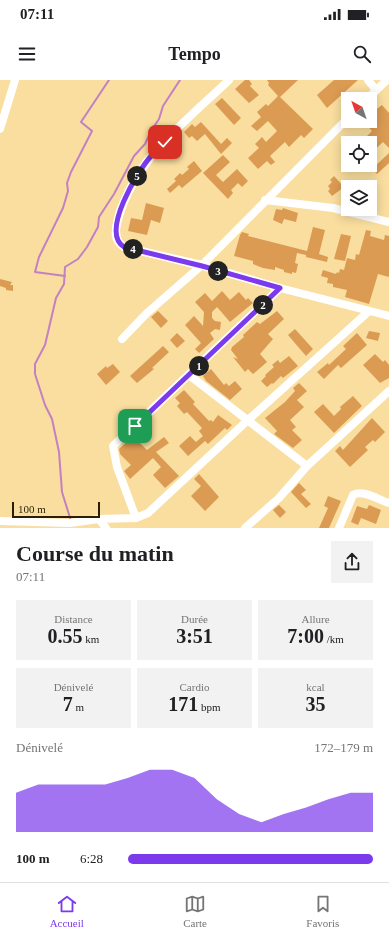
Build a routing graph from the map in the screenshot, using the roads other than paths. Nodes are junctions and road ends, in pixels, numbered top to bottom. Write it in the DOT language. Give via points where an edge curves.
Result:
graph roads {
  1 [pos="15,80"];
  2 [pos="229,80"];
  3 [pos="368,80"];
  4 [pos="388,80"];
  5 [pos="376,90"];
  6 [pos="341,125"];
  7 [pos="0,129"];
  8 [pos="265,200"];
  9 [pos="389,222"];
  10 [pos="202,266"];
  11 [pos="280,288"];
  12 [pos="368,312"];
  13 [pos="389,316"];
  14 [pos="122,339"];
  15 [pos="190,375"];
  16 [pos="389,391"];
  17 [pos="248,420"];
  18 [pos="307,466"];
  19 [pos="389,503"];
  20 [pos="136,518"];
  21 [pos="99,519"];
  22 [pos="0,522"];
  23 [pos="50,526"];
  24 [pos="106,528"];
  25 [pos="245,528"];
  26 [pos="339,528"];
  1 -- 7 [label="street"];
  2 -- 10 [label="street" via="151,156 124,201 116,231 117,241 124,247"];
  3 -- 5 [label="street"];
  4 -- 5 [label="street"];
  6 -- 8 [label="street"];
  8 -- 9 [label="street" via="333,208"];
  8 -- 10 [label="street"];
  10 -- 11 [label="street"];
  10 -- 14 [label="street" via="147,313"];
  11 -- 12 [label="street"];
  11 -- 15 [label="street"];
  12 -- 13 [label="street"];
  12 -- 17 [label="street"];
  15 -- 17 [label="street"];
  15 -- 20 [label="street" via="113,446 117,467"];
  16 -- 18 [label="street"];
  17 -- 18 [label="street"];
  17 -- 20 [label="street" via="156,508"];
  18 -- 25 [label="street" via="279,498"];
  19 -- 26 [label="street" via="362,493 353,495"];
  20 -- 21 [label="street"];
  21 -- 23 [label="street"];
  21 -- 24 [label="street"];
  22 -- 23 [label="street"];
}
